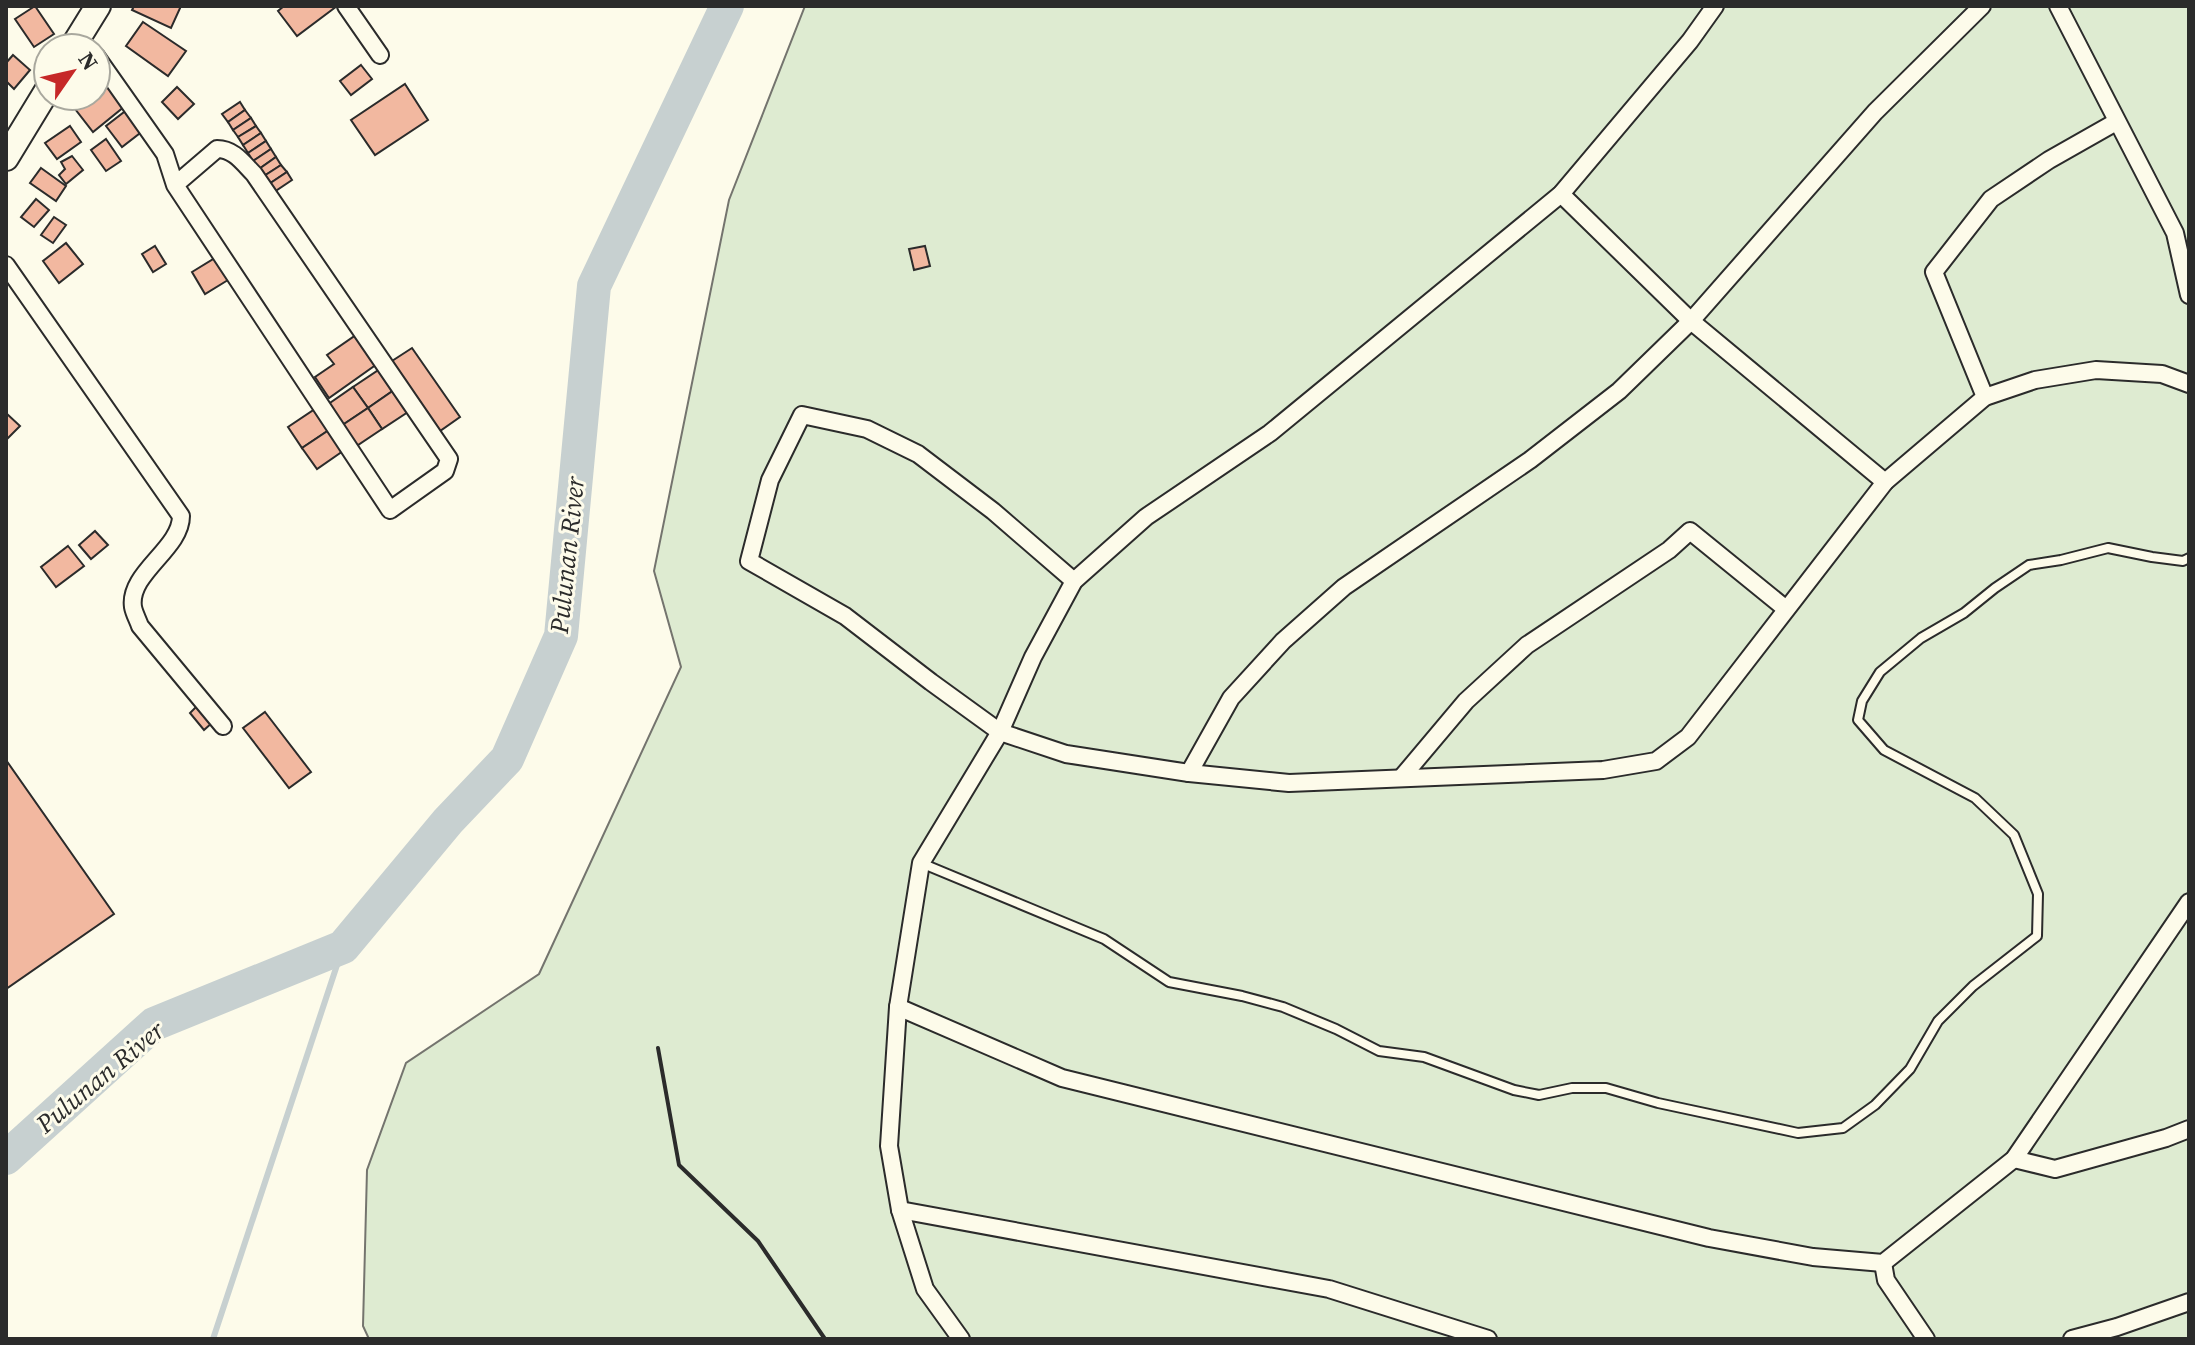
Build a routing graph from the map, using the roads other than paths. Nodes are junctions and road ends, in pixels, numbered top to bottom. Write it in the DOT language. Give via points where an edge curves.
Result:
graph roads {
  1 [pos="98,6"];
  2 [pos="346,6"];
  3 [pos="1715,6"];
  4 [pos="1982,6"];
  5 [pos="2058,6"];
  6 [pos="86,32"];
  7 [pos="380,55"];
  8 [pos="112,79"];
  9 [pos="34,112"];
  10 [pos="2116,122"];
  11 [pos="6,158"];
  12 [pos="175,185"];
  13 [pos="1561,194"];
  14 [pos="6,265"];
  15 [pos="2189,295"];
  16 [pos="1691,321"];
  17 [pos="2189,384"];
  18 [pos="1985,397"];
  19 [pos="1885,482"];
  20 [pos="2189,558"];
  21 [pos="1074,581"];
  22 [pos="1786,609"];
  23 [pos="223,726"];
  24 [pos="1000,732"];
  25 [pos="1189,773"];
  26 [pos="1402,777"];
  27 [pos="921,863"];
  28 [pos="2189,902"];
  29 [pos="898,1007"];
  30 [pos="2189,1129"];
  31 [pos="2014,1159"];
  32 [pos="900,1210"];
  33 [pos="1883,1263"];
  34 [pos="2189,1302"];
  35 [pos="961,1339"];
  36 [pos="1488,1339"];
  37 [pos="1926,1339"];
  38 [pos="2072,1339"];
  1 -- 6 [label="main road"];
  2 -- 7 [label="street"];
  3 -- 13 [label="street"];
  4 -- 16 [label="street" via="1875,112"];
  5 -- 10 [label="street"];
  8 -- 12 [label="street" via="165,154"];
  9 -- 11 [label="main road"];
  10 -- 15 [label="street" via="2175,233"];
  10 -- 18 [label="street" via="1991,199 1934,272"];
  12 -- 12 [label="street" via="390,510 445,471 449,459 254,174 236,155 217,149"];
  13 -- 16 [label="street"];
  13 -- 21 [label="street" via="1270,433 1146,517"];
  14 -- 23 [label="street" via="181,516 179,528 137,585 133,606 140,626"];
  16 -- 19 [label="street"];
  16 -- 25 [label="street" via="1619,391 1530,460 1344,587 1283,641 1231,698"];
  17 -- 18 [label="street" via="2162,374 2096,370 2035,380"];
  18 -- 19 [label="street"];
  19 -- 22 [label="street"];
  20 -- 27 [label="lane" via="2108,548 2029,565 1921,638 1880,672 1862,701 1858,720 1884,750 1975,798 2014,835 2038,894 2037,936 1973,986 1938,1021 1910,1069 1843,1128 1798,1133 1606,1088 1539,1095 1514,1090 1424,1057 1379,1051 1283,1007 1169,982 1104,939"];
  21 -- 24 [label="street"];
  21 -- 24 [label="street" via="918,454 867,429 802,415 770,480 749,561 845,616"];
  22 -- 26 [label="street" via="1688,737 1656,761 1603,770"];
  22 -- 26 [label="street" via="1690,531 1527,645 1466,701"];
  24 -- 25 [label="street" via="1066,754"];
  24 -- 27 [label="street"];
  25 -- 26 [label="street" via="1289,783"];
  27 -- 29 [label="street"];
  28 -- 31 [label="street"];
  29 -- 32 [label="street" via="889,1146"];
  29 -- 33 [label="street" via="1062,1078 1709,1238 1813,1257"];
  30 -- 31 [label="street" via="2055,1169"];
  31 -- 33 [label="street"];
  32 -- 35 [label="street" via="925,1289"];
  32 -- 36 [label="street" via="1329,1289"];
  33 -- 37 [label="street" via="1886,1280"];
  34 -- 38 [label="street"];
}
